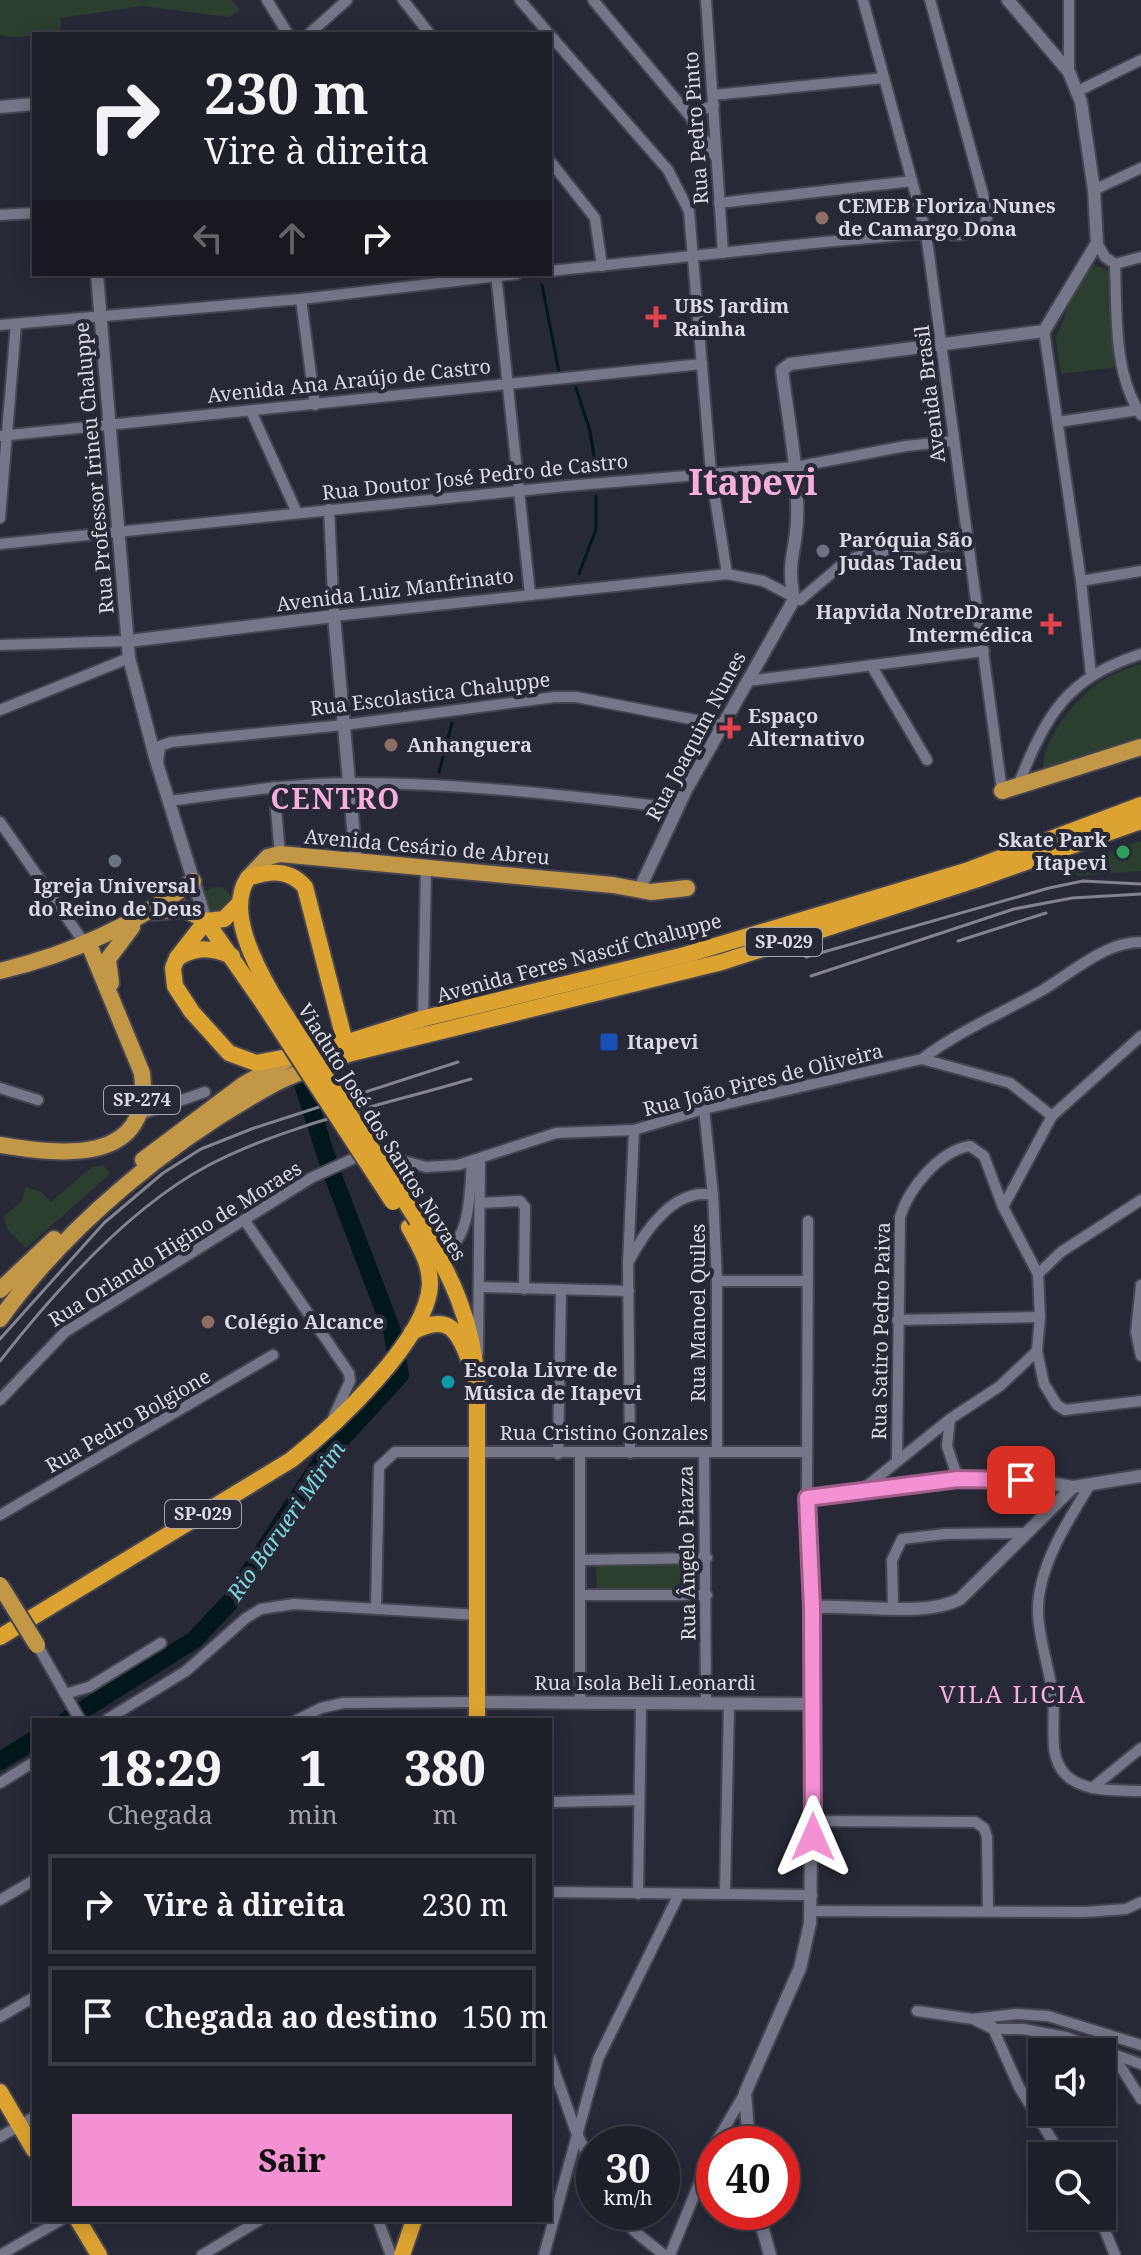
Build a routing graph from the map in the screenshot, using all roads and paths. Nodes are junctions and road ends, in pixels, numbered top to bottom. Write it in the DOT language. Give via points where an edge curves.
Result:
graph roads {
  1 [pos="267,0"];
  2 [pos="347,0"];
  3 [pos="403,0"];
  4 [pos="520,0"];
  5 [pos="593,0"];
  6 [pos="706,0"];
  7 [pos="863,0"];
  8 [pos="930,0"];
  9 [pos="1008,0"];
  10 [pos="1069,0"];
  11 [pos="287,32"];
  12 [pos="311,32"];
  13 [pos="428,32"];
  14 [pos="546,32"];
  15 [pos="552,39"];
  16 [pos="1141,60"];
  17 [pos="1069,72"];
  18 [pos="884,78"];
  19 [pos="1076,92"];
  20 [pos="714,100"];
  21 [pos="32,104"];
  22 [pos="0,107"];
  23 [pos="689,115"];
  24 [pos="716,158"];
  25 [pos="552,164"];
  26 [pos="1141,168"];
  27 [pos="912,181"];
  28 [pos="1094,190"];
  29 [pos="719,203"];
  30 [pos="32,213"];
  31 [pos="0,215"];
  32 [pos="926,233"];
  33 [pos="1097,243"];
  34 [pos="723,253"];
  35 [pos="693,257"];
  36 [pos="1141,257"];
  37 [pos="1115,264"];
  38 [pos="602,266"];
  39 [pos="552,271"];
  40 [pos="97,276"];
  41 [pos="488,276"];
  42 [pos="496,276"];
  43 [pos="301,299"];
  44 [pos="100,316"];
  45 [pos="16,324"];
  46 [pos="0,325"];
  47 [pos="1044,331"];
  48 [pos="944,345"];
  49 [pos="702,364"];
  50 [pos="509,384"];
  51 [pos="315,405"];
  52 [pos="251,411"];
  53 [pos="1139,412"];
  54 [pos="1058,422"];
  55 [pos="108,426"];
  56 [pos="4,436"];
  57 [pos="953,441"];
  58 [pos="795,467"];
  59 [pos="711,473"];
  60 [pos="519,491"];
  61 [pos="329,509"];
  62 [pos="297,513"];
  63 [pos="0,518"];
  64 [pos="117,532"];
  65 [pos="969,543"];
  66 [pos="0,544"];
  67 [pos="1141,571"];
  68 [pos="727,574"];
  69 [pos="1081,581"];
  70 [pos="530,594"];
  71 [pos="794,598"];
  72 [pos="334,616"];
  73 [pos="129,641"];
  74 [pos="0,645"];
  75 [pos="984,651"];
  76 [pos="1141,654"];
  77 [pos="129,658"];
  78 [pos="871,665"];
  79 [pos="1091,675"];
  80 [pos="747,681"];
  81 [pos="0,710"];
  82 [pos="344,725"];
  83 [pos="722,725"];
  84 [pos="1141,747"];
  85 [pos="927,760"];
  86 [pos="158,765"];
  87 [pos="350,783"];
  88 [pos="274,787"];
  89 [pos="1010,788"];
  90 [pos="170,801"];
  91 [pos="1141,805"];
  92 [pos="677,808"];
  93 [pos="1141,821"];
  94 [pos="0,822"];
  95 [pos="5,840"];
  96 [pos="280,854"];
  97 [pos="356,859"];
  98 [pos="426,866"];
  99 [pos="248,878"];
  100 [pos="193,881"];
  101 [pos="687,888"];
  102 [pos="639,890"];
  103 [pos="239,904"];
  104 [pos="144,916"];
  105 [pos="206,921"];
  106 [pos="1141,942"];
  107 [pos="86,943"];
  108 [pos="234,957"];
  109 [pos="177,958"];
  110 [pos="0,971"];
  111 [pos="267,998"];
  112 [pos="114,1004"];
  113 [pos="426,1026"];
  114 [pos="1141,1036"];
  115 [pos="346,1049"];
  116 [pos="291,1058"];
  117 [pos="922,1059"];
  118 [pos="0,1088"];
  119 [pos="205,1092"];
  120 [pos="38,1100"];
  121 [pos="704,1109"];
  122 [pos="139,1115"];
  123 [pos="1052,1116"];
  124 [pos="634,1130"];
  125 [pos="0,1145"];
  126 [pos="476,1161"];
  127 [pos="345,1162"];
  128 [pos="713,1195"];
  129 [pos="1141,1200"];
  130 [pos="480,1203"];
  131 [pos="1003,1207"];
  132 [pos="245,1221"];
  133 [pos="808,1221"];
  134 [pos="413,1224"];
  135 [pos="434,1248"];
  136 [pos="628,1263"];
  137 [pos="1038,1274"];
  138 [pos="717,1281"];
  139 [pos="807,1281"];
  140 [pos="1141,1285"];
  141 [pos="481,1287"];
  142 [pos="0,1289"];
  143 [pos="524,1289"];
  144 [pos="561,1291"];
  145 [pos="629,1291"];
  146 [pos="1040,1317"];
  147 [pos="0,1319"];
  148 [pos="897,1320"];
  149 [pos="411,1334"];
  150 [pos="1037,1351"];
  151 [pos="273,1355"];
  152 [pos="1141,1356"];
  153 [pos="477,1380"];
  154 [pos="0,1400"];
  155 [pos="1141,1401"];
  156 [pos="950,1419"];
  157 [pos="325,1433"];
  158 [pos="476,1451"];
  159 [pos="704,1452"];
  160 [pos="717,1452"];
  161 [pos="805,1452"];
  162 [pos="630,1453"];
  163 [pos="558,1454"];
  164 [pos="580,1454"];
  165 [pos="897,1459"];
  166 [pos="1141,1476"];
  167 [pos="958,1479"];
  168 [pos="1090,1485"];
  169 [pos="1073,1487"];
  170 [pos="863,1489"];
  171 [pos="807,1498"];
  172 [pos="0,1515"];
  173 [pos="1025,1533"];
  174 [pos="707,1558"];
  175 [pos="581,1560"];
  176 [pos="0,1583"];
  177 [pos="582,1595"];
  178 [pos="707,1595"];
  179 [pos="893,1606"];
  180 [pos="812,1607"];
  181 [pos="376,1608"];
  182 [pos="478,1615"];
  183 [pos="25,1622"];
  184 [pos="0,1637"];
  185 [pos="161,1643"];
  186 [pos="39,1647"];
  187 [pos="65,1694"];
  188 [pos="477,1702"];
  189 [pos="580,1702"];
  190 [pos="706,1702"];
  191 [pos="641,1703"];
  192 [pos="729,1703"];
  193 [pos="813,1704"];
  194 [pos="79,1718"];
  195 [pos="109,1718"];
  196 [pos="301,1718"];
  197 [pos="477,1718"];
  198 [pos="1141,1748"];
  199 [pos="32,1763"];
  200 [pos="0,1783"];
  201 [pos="1092,1788"];
  202 [pos="1141,1791"];
  203 [pos="639,1800"];
  204 [pos="552,1802"];
  205 [pos="813,1821"];
  206 [pos="32,1881"];
  207 [pos="552,1892"];
  208 [pos="725,1893"];
  209 [pos="638,1894"];
  210 [pos="679,1894"];
  211 [pos="812,1895"];
  212 [pos="0,1900"];
  213 [pos="1141,1902"];
  214 [pos="810,1911"];
  215 [pos="988,1911"];
  216 [pos="32,1998"];
  217 [pos="917,2011"];
  218 [pos="990,2016"];
  219 [pos="0,2017"];
  220 [pos="973,2019"];
  221 [pos="993,2029"];
  222 [pos="1063,2038"];
  223 [pos="1141,2045"];
  224 [pos="1116,2056"];
  225 [pos="1116,2060"];
  226 [pos="552,2064"];
  227 [pos="1141,2064"];
  228 [pos="0,2092"];
  229 [pos="745,2093"];
  230 [pos="1141,2099"];
  231 [pos="32,2118"];
  232 [pos="19,2125"];
  233 [pos="578,2126"];
  234 [pos="725,2126"];
  235 [pos="748,2126"];
  236 [pos="576,2132"];
  237 [pos="0,2137"];
  238 [pos="1053,2142"];
  239 [pos="32,2147"];
  240 [pos="696,2190"];
  241 [pos="58,2222"];
  242 [pos="79,2222"];
  243 [pos="257,2222"];
  244 [pos="413,2222"];
  245 [pos="381,2225"];
  246 [pos="633,2230"];
  247 [pos="763,2230"];
  248 [pos="1105,2230"];
  249 [pos="401,2254"];
  250 [pos="0,2255"];
  251 [pos="99,2255"];
  252 [pos="202,2255"];
  253 [pos="544,2255"];
  254 [pos="664,2255"];
  255 [pos="670,2255"];
  256 [pos="770,2255"];
  257 [pos="1115,2255"];
  1 -- 11 [label="street"];
  2 -- 12 [label="street"];
  3 -- 13 [label="street"];
  4 -- 14 [label="street"];
  5 -- 23 [label="street"];
  6 -- 20 [label="street, Rua Pedro Pinto"];
  7 -- 18 [label="street, Avenida Brasil"];
  8 -- 32 [label="street" via="988,221 975,233"];
  9 -- 17 [label="street"];
  10 -- 17 [label="street"];
  15 -- 35 [label="street" via="668,170 689,211"];
  16 -- 19 [label="street"];
  17 -- 19 [label="street"];
  18 -- 20 [label="street"];
  18 -- 27 [label="street, Avenida Brasil"];
  19 -- 28 [label="street"];
  20 -- 23 [label="street"];
  20 -- 24 [label="street, Rua Pedro Pinto"];
  21 -- 22 [label="street"];
  23 -- 24 [label="street"];
  24 -- 29 [label="street, Rua Pedro Pinto"];
  25 -- 38 [label="street" via="595,218"];
  26 -- 28 [label="street"];
  27 -- 29 [label="street"];
  27 -- 32 [label="street, Avenida Brasil"];
  28 -- 33 [label="street"];
  29 -- 34 [label="street, Rua Pedro Pinto"];
  30 -- 31 [label="street"];
  32 -- 34 [label="street"];
  32 -- 48 [label="street, Avenida Brasil"];
  33 -- 37 [label="street"];
  33 -- 47 [label="street"];
  34 -- 35 [label="street"];
  35 -- 38 [label="street"];
  35 -- 49 [label="street"];
  36 -- 37 [label="street"];
  37 -- 53 [label="street" via="1121,364"];
  38 -- 39 [label="street"];
  40 -- 44 [label="street, Rua Professor Irineu Chaluppe"];
  41 -- 43 [label="street"];
  42 -- 50 [label="street"];
  43 -- 44 [label="street"];
  43 -- 51 [label="street"];
  44 -- 45 [label="street"];
  44 -- 55 [label="street, Rua Professor Irineu Chaluppe"];
  45 -- 46 [label="street"];
  45 -- 56 [label="street"];
  47 -- 48 [label="street"];
  47 -- 54 [label="street"];
  48 -- 57 [label="street, Avenida Brasil"];
  48 -- 58 [label="street" via="790,364 782,370"];
  49 -- 50 [label="street, Avenida Ana Araújo de Castro"];
  49 -- 59 [label="street"];
  50 -- 51 [label="street, Avenida Ana Araújo de Castro"];
  50 -- 60 [label="street"];
  51 -- 52 [label="street, Avenida Ana Araújo de Castro"];
  52 -- 55 [label="street, Avenida Ana Araújo de Castro"];
  52 -- 62 [label="street"];
  53 -- 54 [label="street"];
  54 -- 69 [label="street"];
  55 -- 56 [label="street, Avenida Ana Araújo de Castro"];
  55 -- 64 [label="street, Rua Professor Irineu Chaluppe"];
  56 -- 63 [label="street"];
  57 -- 58 [label="street, Rua Doutor José Pedro de Castro"];
  57 -- 65 [label="street, Avenida Brasil"];
  58 -- 59 [label="street, Rua Doutor José Pedro de Castro"];
  58 -- 71 [label="street" via="797,521 788,566"];
  59 -- 60 [label="street, Rua Doutor José Pedro de Castro"];
  59 -- 68 [label="street"];
  60 -- 61 [label="street, Rua Doutor José Pedro de Castro"];
  60 -- 70 [label="street"];
  61 -- 62 [label="street, Rua Doutor José Pedro de Castro"];
  61 -- 72 [label="street"];
  62 -- 64 [label="street, Rua Doutor José Pedro de Castro"];
  64 -- 66 [label="street, Rua Doutor José Pedro de Castro"];
  64 -- 73 [label="street, Rua Professor Irineu Chaluppe"];
  65 -- 71 [label="street" via="865,554 846,561"];
  65 -- 75 [label="street, Avenida Brasil"];
  67 -- 69 [label="street"];
  68 -- 70 [label="street, Avenida Luiz Manfrinato"];
  68 -- 71 [label="street, Avenida Luiz Manfrinato" via="763,581"];
  69 -- 79 [label="street"];
  70 -- 72 [label="street, Avenida Luiz Manfrinato"];
  71 -- 80 [label="street, Rua Joaquim Nunes"];
  72 -- 73 [label="street, Avenida Luiz Manfrinato"];
  72 -- 82 [label="street"];
  73 -- 74 [label="street, Avenida Luiz Manfrinato"];
  73 -- 77 [label="street, Rua Professor Irineu Chaluppe"];
  75 -- 78 [label="street"];
  75 -- 89 [label="street, Avenida Brasil"];
  76 -- 79 [label="street"];
  77 -- 81 [label="street"];
  77 -- 86 [label="street, Rua Professor Irineu Chaluppe"];
  78 -- 80 [label="street"];
  78 -- 85 [label="street"];
  79 -- 89 [label="street" via="1049,716"];
  80 -- 83 [label="street, Rua Joaquim Nunes"];
  82 -- 83 [label="street, Rua Escolastica Chaluppe" via="454,707 576,697"];
  82 -- 86 [label="street, Rua Escolastica Chaluppe" via="171,742 160,746"];
  82 -- 87 [label="street"];
  83 -- 92 [label="street, Rua Joaquim Nunes"];
  84 -- 89 [label="main road"];
  86 -- 90 [label="street, Rua Professor Irineu Chaluppe"];
  87 -- 88 [label="street"];
  87 -- 92 [label="street" via="450,786"];
  87 -- 97 [label="street"];
  88 -- 90 [label="street"];
  88 -- 96 [label="street"];
  90 -- 100 [label="street, Rua Professor Irineu Chaluppe"];
  91 -- 113 [label="highway, Avenida Feres Nascif Chaluppe / SP-029" via="966,871"];
  92 -- 102 [label="street, Rua Joaquim Nunes"];
  93 -- 113 [label="highway, Avenida Feres Nascif Chaluppe / SP-029" via="722,962"];
  94 -- 95 [label="street"];
  95 -- 107 [label="street"];
  96 -- 97 [label="main road, Avenida Cesário de Abreu"];
  96 -- 99 [label="main road, Avenida Cesário de Abreu" via="268,857"];
  97 -- 98 [label="main road, Avenida Cesário de Abreu"];
  98 -- 102 [label="main road, Avenida Cesário de Abreu"];
  98 -- 113 [label="street"];
  99 -- 103 [label="highway"];
  99 -- 115 [label="highway" via="280,872 292,874 305,887"];
  100 -- 104 [label="main road"];
  100 -- 105 [label="street, SP-029"];
  101 -- 102 [label="main road, Avenida Cesário de Abreu"];
  103 -- 105 [label="highway" via="224,919"];
  103 -- 111 [label="highway, Viaduto José dos Santos Novaes / SP-029"];
  104 -- 105 [label="main road" via="184,909"];
  104 -- 107 [label="main road"];
  104 -- 112 [label="main road" via="108,959"];
  105 -- 108 [label="highway, Viaduto José dos Santos Novaes / SP-029"];
  105 -- 109 [label="highway"];
  106 -- 117 [label="street" via="1098,955"];
  107 -- 110 [label="main road"];
  107 -- 112 [label="main road, SP-274"];
  108 -- 109 [label="highway" via="206,948"];
  108 -- 111 [label="highway, Viaduto José dos Santos Novaes / SP-029"];
  109 -- 116 [label="highway, SP-029" via="175,986 229,1053 256,1063"];
  111 -- 134 [label="highway, Viaduto José dos Santos Novaes / SP-029, bridge"];
  112 -- 122 [label="main road, SP-274" via="142,1073"];
  113 -- 115 [label="highway, Avenida Feres Nascif Chaluppe / SP-029"];
  114 -- 123 [label="street"];
  115 -- 116 [label="highway, SP-029"];
  115 -- 147 [label="main road" via="262,1091 204,1128 87,1217"];
  116 -- 142 [label="main road" via="243,1085 81,1210"];
  117 -- 121 [label="street, Rua João Pires de Oliveira"];
  117 -- 123 [label="street, Rua João Pires de Oliveira" via="1010,1083"];
  118 -- 120 [label="street"];
  119 -- 122 [label="street"];
  121 -- 124 [label="street, Rua João Pires de Oliveira"];
  121 -- 128 [label="street"];
  122 -- 125 [label="main road, SP-274" via="122,1135 94,1150 57,1153"];
  123 -- 131 [label="street"];
  124 -- 126 [label="street, Rua João Pires de Oliveira" via="556,1133"];
  124 -- 136 [label="street"];
  126 -- 127 [label="street, Rua João Pires de Oliveira" via="426,1167 368,1153"];
  126 -- 130 [label="street"];
  126 -- 135 [label="street" via="458,1238 445,1251"];
  127 -- 132 [label="street, Rua Orlando Higino de Moraes"];
  128 -- 136 [label="street, Rua Manoel Quiles" via="688,1195 673,1205"];
  128 -- 138 [label="street, Rua Manoel Quiles"];
  129 -- 137 [label="street" via="1061,1252"];
  130 -- 141 [label="street"];
  130 -- 143 [label="street" via="520,1201 525,1207"];
  131 -- 137 [label="street"];
  131 -- 148 [label="street, Rua Satiro Pedro Paiva" via="984,1156 970,1146 945,1155 904,1204 898,1234"];
  132 -- 154 [label="street, Rua Orlando Higino de Moraes" via="65,1332"];
  132 -- 157 [label="street" via="349,1373"];
  133 -- 139 [label="street"];
  134 -- 135 [label="highway, Viaduto José dos Santos Novaes / SP-029"];
  134 -- 149 [label="highway, SP-029" via="430,1285"];
  135 -- 153 [label="highway, Viaduto José dos Santos Novaes / SP-029" via="473,1337"];
  136 -- 145 [label="street"];
  137 -- 146 [label="street"];
  138 -- 139 [label="street"];
  138 -- 160 [label="street, Rua Manoel Quiles"];
  139 -- 161 [label="street"];
  140 -- 152 [label="street" via="1136,1332"];
  141 -- 143 [label="street"];
  141 -- 153 [label="street"];
  143 -- 144 [label="street"];
  144 -- 145 [label="street"];
  144 -- 163 [label="street"];
  145 -- 162 [label="street"];
  146 -- 148 [label="street"];
  146 -- 150 [label="street"];
  148 -- 165 [label="street, Rua Satiro Pedro Paiva"];
  149 -- 153 [label="highway, SP-029" via="436,1323 453,1329"];
  149 -- 157 [label="highway, SP-029"];
  150 -- 155 [label="street" via="1044,1384 1065,1410"];
  150 -- 156 [label="street" via="1000,1386"];
  151 -- 172 [label="street, Rua Pedro Bolgione"];
  153 -- 158 [label="highway, SP-029"];
  156 -- 165 [label="street"];
  156 -- 167 [label="street" via="947,1446"];
  157 -- 183 [label="highway, SP-029" via="291,1460"];
  158 -- 163 [label="street, Rua Cristino Gonzales"];
  158 -- 181 [label="street, Rua Cristino Gonzales" via="403,1450 388,1455 379,1467"];
  158 -- 182 [label="highway, SP-029"];
  159 -- 160 [label="street, Rua Cristino Gonzales"];
  159 -- 162 [label="street, Rua Cristino Gonzales"];
  159 -- 174 [label="street, Rua Ângelo Piazza"];
  160 -- 161 [label="street, Rua Cristino Gonzales"];
  161 -- 171 [label="street"];
  162 -- 164 [label="street, Rua Cristino Gonzales"];
  163 -- 164 [label="street, Rua Cristino Gonzales"];
  164 -- 175 [label="street"];
  165 -- 170 [label="street"];
  166 -- 168 [label="street"];
  167 -- 169 [label="street"];
  167 -- 170 [label="street"];
  168 -- 169 [label="street"];
  168 -- 201 [label="street" via="1068,1520 1042,1581 1038,1615 1058,1761 1066,1775"];
  169 -- 173 [label="street"];
  170 -- 171 [label="street"];
  171 -- 180 [label="street"];
  173 -- 179 [label="street" via="960,1599 932,1610"];
  173 -- 179 [label="street" via="914,1536 897,1544"];
  174 -- 175 [label="street"];
  174 -- 178 [label="street, Rua Ângelo Piazza"];
  175 -- 177 [label="street"];
  176 -- 183 [label="street"];
  176 -- 186 [label="main road, bridge"];
  177 -- 178 [label="street"];
  177 -- 189 [label="street"];
  178 -- 190 [label="street, Rua Ângelo Piazza"];
  179 -- 180 [label="street"];
  180 -- 193 [label="street"];
  181 -- 182 [label="street"];
  181 -- 195 [label="street" via="294,1604 261,1609 186,1671"];
  182 -- 188 [label="highway, SP-029"];
  183 -- 184 [label="highway, SP-029"];
  183 -- 186 [label="street"];
  185 -- 187 [label="street" via="89,1687"];
  186 -- 187 [label="street"];
  187 -- 194 [label="street"];
  188 -- 189 [label="street, Rua Isola Beli Leonardi"];
  188 -- 196 [label="street" via="343,1703"];
  188 -- 197 [label="highway, SP-029"];
  189 -- 191 [label="street, Rua Isola Beli Leonardi"];
  190 -- 191 [label="street, Rua Isola Beli Leonardi"];
  190 -- 192 [label="street, Rua Isola Beli Leonardi"];
  191 -- 203 [label="street"];
  192 -- 193 [label="street, Rua Isola Beli Leonardi"];
  192 -- 208 [label="street"];
  193 -- 205 [label="street"];
  198 -- 201 [label="street"];
  199 -- 200 [label="street"];
  201 -- 202 [label="street"];
  203 -- 204 [label="street"];
  203 -- 209 [label="street"];
  205 -- 211 [label="street"];
  205 -- 215 [label="street" via="975,1822 987,1837"];
  206 -- 212 [label="street"];
  207 -- 209 [label="street"];
  208 -- 210 [label="street"];
  208 -- 211 [label="street"];
  209 -- 210 [label="street"];
  210 -- 233 [label="street" via="608,2034"];
  211 -- 214 [label="street"];
  213 -- 215 [label="street" via="1126,1909 1085,1912"];
  214 -- 215 [label="street"];
  214 -- 229 [label="street" via="800,1968"];
  216 -- 219 [label="street"];
  217 -- 220 [label="street"];
  218 -- 220 [label="street"];
  218 -- 221 [label="street"];
  218 -- 223 [label="street" via="1048,2016"];
  220 -- 221 [label="street"];
  221 -- 222 [label="street"];
  221 -- 238 [label="street" via="1019,2087"];
  224 -- 227 [label="street"];
  225 -- 230 [label="street"];
  226 -- 236 [label="street"];
  228 -- 232 [label="highway"];
  229 -- 234 [label="street"];
  229 -- 235 [label="street"];
  231 -- 232 [label="street"];
  232 -- 237 [label="street"];
  232 -- 239 [label="highway"];
  236 -- 253 [label="street"];
  240 -- 255 [label="street"];
  241 -- 250 [label="street"];
  242 -- 251 [label="highway"];
  243 -- 252 [label="street"];
  244 -- 249 [label="highway"];
  245 -- 249 [label="street"];
  246 -- 254 [label="street"];
  247 -- 256 [label="street"];
  248 -- 257 [label="street"];
}
